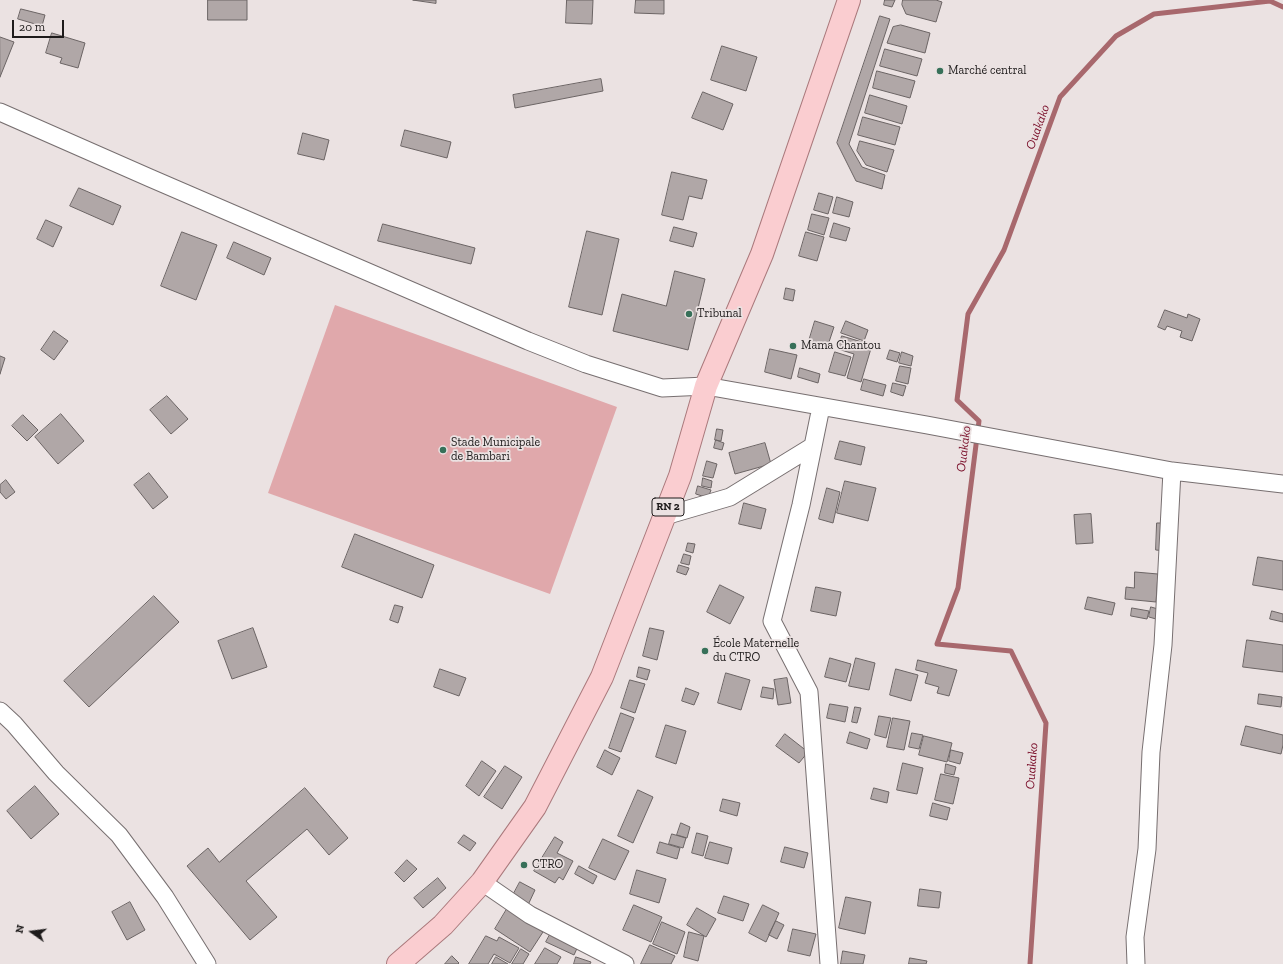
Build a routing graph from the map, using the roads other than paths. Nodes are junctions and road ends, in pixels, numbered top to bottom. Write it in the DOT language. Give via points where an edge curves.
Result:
graph roads {
  1 [pos="849,0"];
  2 [pos="0,112"];
  3 [pos="706,386"];
  4 [pos="821,407"];
  5 [pos="813,446"];
  6 [pos="1172,471"];
  7 [pos="1283,484"];
  8 [pos="665,516"];
  9 [pos="0,711"];
  10 [pos="482,882"];
  11 [pos="207,964"];
  12 [pos="398,964"];
  13 [pos="625,964"];
  14 [pos="829,964"];
  15 [pos="1136,964"];
  1 -- 3 [label="main road, RN 2" via="762,254"];
  2 -- 3 [label="street" via="578,361 662,388"];
  3 -- 4 [label="street"];
  3 -- 8 [label="main road, RN 2" via="680,476"];
  4 -- 5 [label="street"];
  4 -- 6 [label="street"];
  5 -- 8 [label="street" via="730,497"];
  5 -- 14 [label="street" via="772,621 809,692"];
  6 -- 7 [label="street"];
  6 -- 15 [label="street" via="1163,645 1151,752 1147,849 1135,937"];
  8 -- 10 [label="main road, RN 2" via="602,677 535,807"];
  9 -- 11 [label="street" via="56,773 119,835 166,897"];
  10 -- 12 [label="main road, RN 2" via="443,925"];
  10 -- 13 [label="street" via="530,914"];
}
